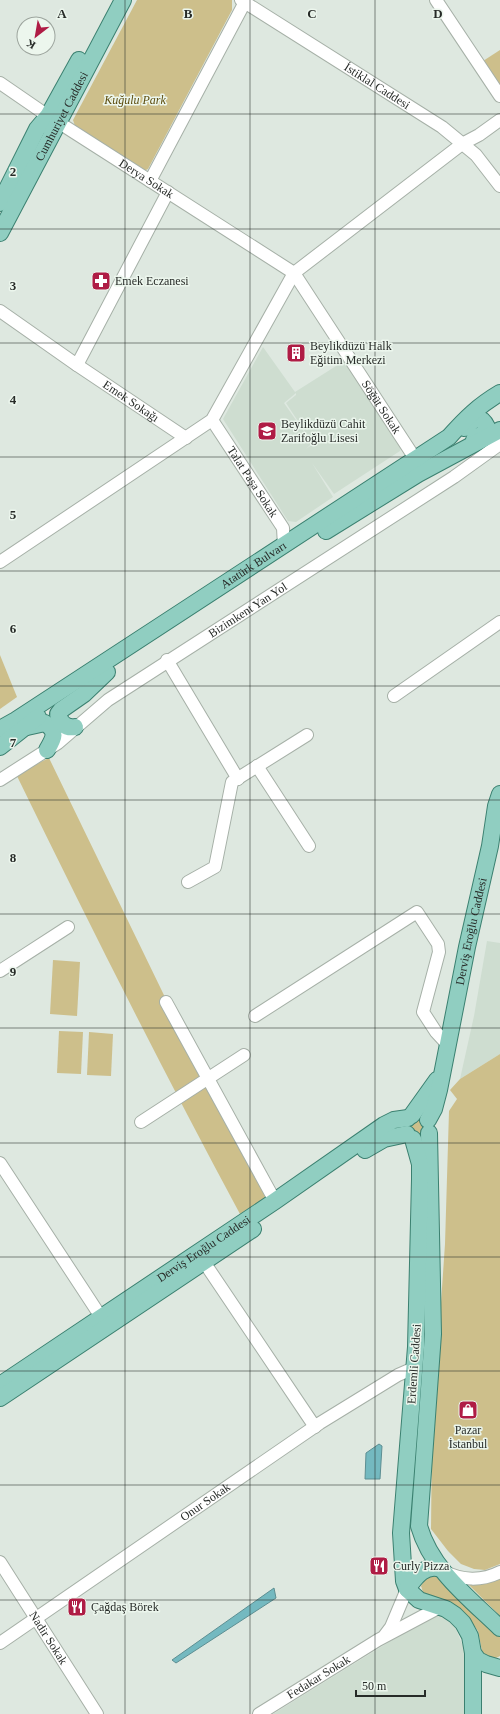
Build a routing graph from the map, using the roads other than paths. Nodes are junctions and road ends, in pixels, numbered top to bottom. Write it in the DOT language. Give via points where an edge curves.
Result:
graph roads {
  1 [pos="111,0"];
  2 [pos="123,0"];
  3 [pos="436,0"];
  4 [pos="243,1"];
  5 [pos="0,83"];
  6 [pos="500,96"];
  7 [pos="53,119"];
  8 [pos="500,120"];
  9 [pos="462,144"];
  10 [pos="150,181"];
  11 [pos="500,186"];
  12 [pos="168,192"];
  13 [pos="0,202"];
  14 [pos="0,233"];
  15 [pos="294,273"];
  16 [pos="0,311"];
  17 [pos="77,364"];
  18 [pos="500,393"];
  19 [pos="212,420"];
  20 [pos="500,430"];
  21 [pos="449,437"];
  22 [pos="186,438"];
  23 [pos="500,444"];
  24 [pos="461,451"];
  25 [pos="416,460"];
  26 [pos="284,546"];
  27 [pos="0,562"];
  28 [pos="500,622"];
  29 [pos="167,660"];
  30 [pos="107,672"];
  31 [pos="394,696"];
  32 [pos="75,727"];
  33 [pos="23,728"];
  34 [pos="0,729"];
  35 [pos="307,735"];
  36 [pos="0,747"];
  37 [pos="47,750"];
  38 [pos="258,766"];
  39 [pos="238,779"];
  40 [pos="0,780"];
  41 [pos="500,794"];
  42 [pos="309,846"];
  43 [pos="188,882"];
  44 [pos="68,927"];
  45 [pos="0,971"];
  46 [pos="166,1002"];
  47 [pos="255,1016"];
  48 [pos="448,1045"];
  49 [pos="244,1055"];
  50 [pos="442,1069"];
  51 [pos="208,1078"];
  52 [pos="410,1116"];
  53 [pos="141,1122"];
  54 [pos="429,1126"];
  55 [pos="410,1136"];
  56 [pos="0,1163"];
  57 [pos="277,1205"];
  58 [pos="201,1257"];
  59 [pos="104,1322"];
  60 [pos="414,1368"];
  61 [pos="0,1385"];
  62 [pos="0,1398"];
  63 [pos="315,1427"];
  64 [pos="0,1562"];
  65 [pos="441,1569"];
  66 [pos="500,1572"];
  67 [pos="407,1589"];
  68 [pos="440,1607"];
  69 [pos="36,1618"];
  70 [pos="500,1628"];
  71 [pos="378,1640"];
  72 [pos="0,1643"];
  73 [pos="473,1653"];
  74 [pos="498,1666"];
  75 [pos="97,1714"];
  76 [pos="259,1714"];
  77 [pos="472,1714"];
  1 -- 7 [label="main road, Cumhuriyet Caddesi"];
  2 -- 7 [label="main road, Cumhuriyet Caddesi"];
  3 -- 6 [label="street"];
  4 -- 9 [label="street, İstiklal Caddesi" via="442,127"];
  4 -- 10 [label="street"];
  5 -- 7 [label="street, Derya Sokak"];
  7 -- 10 [label="street, Derya Sokak"];
  7 -- 13 [label="main road, Cumhuriyet Caddesi" via="37,129"];
  7 -- 14 [label="main road, Cumhuriyet Caddesi"];
  8 -- 9 [label="street"];
  9 -- 11 [label="street, İstiklal Caddesi" via="476,155"];
  9 -- 15 [label="street"];
  10 -- 12 [label="street, Derya Sokak"];
  12 -- 15 [label="street, Derya Sokak"];
  12 -- 17 [label="street"];
  15 -- 19 [label="street"];
  15 -- 25 [label="street, Söğüt Sokak"];
  16 -- 17 [label="street, Emek Sokağı"];
  17 -- 22 [label="street, Emek Sokağı"];
  18 -- 21 [label="main road, Atatürk Bulvarı" via="468,415"];
  19 -- 22 [label="street"];
  19 -- 26 [label="street, Talat Paşa Sokak" via="283,528"];
  20 -- 24 [label="main road, Atatürk Bulvarı"];
  21 -- 24 [label="main road" via="476,418 484,422 487,427 485,432"];
  21 -- 25 [label="main road, Atatürk Bulvarı"];
  22 -- 27 [label="street"];
  23 -- 29 [label="street, Bizimkent Yan Yol" via="448,481"];
  24 -- 30 [label="main road, Atatürk Bulvarı" via="418,474 296,549"];
  25 -- 26 [label="main road, Atatürk Bulvarı"];
  26 -- 34 [label="main road, Atatürk Bulvarı"];
  28 -- 31 [label="street"];
  29 -- 32 [label="street, Bizimkent Yan Yol" via="108,700"];
  29 -- 39 [label="street"];
  30 -- 32 [label="main road" via="84,694 60,710 58,714 63,724"];
  30 -- 33 [label="main road, Atatürk Bulvarı"];
  32 -- 37 [label="street, Bizimkent Yan Yol"];
  33 -- 36 [label="main road, Atatürk Bulvarı"];
  33 -- 37 [label="main road" via="45,722 50,726 54,738"];
  35 -- 38 [label="street"];
  37 -- 40 [label="street, Bizimkent Yan Yol"];
  38 -- 39 [label="street"];
  38 -- 42 [label="street"];
  39 -- 43 [label="street" via="232,782 215,868"];
  41 -- 48 [label="main road, Derviş Eroğlu Caddesi"];
  44 -- 45 [label="street"];
  46 -- 51 [label="street"];
  47 -- 48 [label="street" via="417,912 438,944 439,952 423,1012"];
  48 -- 50 [label="main road, Derviş Eroğlu Caddesi"];
  49 -- 51 [label="street"];
  50 -- 52 [label="main road" via="430,1092"];
  50 -- 54 [label="main road"];
  51 -- 53 [label="street"];
  51 -- 57 [label="street"];
  52 -- 54 [label="main road" via="420,1114"];
  52 -- 55 [label="main road" via="405,1126"];
  52 -- 57 [label="main road, Derviş Eroğlu Caddesi" via="384,1125"];
  54 -- 55 [label="main road" via="423,1139"];
  54 -- 65 [label="main road, Erdemli Caddesi" via="433,1334 419,1526 429,1553"];
  55 -- 57 [label="main road, Derviş Eroğlu Caddesi" via="384,1139"];
  55 -- 60 [label="main road, Erdemli Caddesi" via="420,1164"];
  56 -- 59 [label="street"];
  57 -- 58 [label="main road, Derviş Eroğlu Caddesi"];
  58 -- 59 [label="main road, Derviş Eroğlu Caddesi"];
  58 -- 63 [label="street"];
  59 -- 61 [label="main road, Derviş Eroğlu Caddesi"];
  59 -- 62 [label="main road, Derviş Eroğlu Caddesi"];
  60 -- 63 [label="street, Onur Sokak" via="398,1375"];
  60 -- 67 [label="main road, Erdemli Caddesi" via="402,1533 404,1581"];
  63 -- 69 [label="street, Onur Sokak"];
  64 -- 69 [label="street, Nadir Sokak"];
  65 -- 66 [label="street" via="451,1575 474,1579 487,1578"];
  65 -- 67 [label="main road" via="424,1570"];
  65 -- 70 [label="main road, Erdemli Caddesi"];
  67 -- 68 [label="main road" via="420,1600"];
  67 -- 71 [label="street" via="391,1628"];
  68 -- 71 [label="street"];
  68 -- 73 [label="main road" via="463,1623 470,1636"];
  69 -- 72 [label="street, Onur Sokak"];
  69 -- 75 [label="street, Nadir Sokak"];
  71 -- 76 [label="street, Fedakar Sokak"];
  73 -- 74 [label="main road" via="478,1660"];
  73 -- 77 [label="main road"];
}
